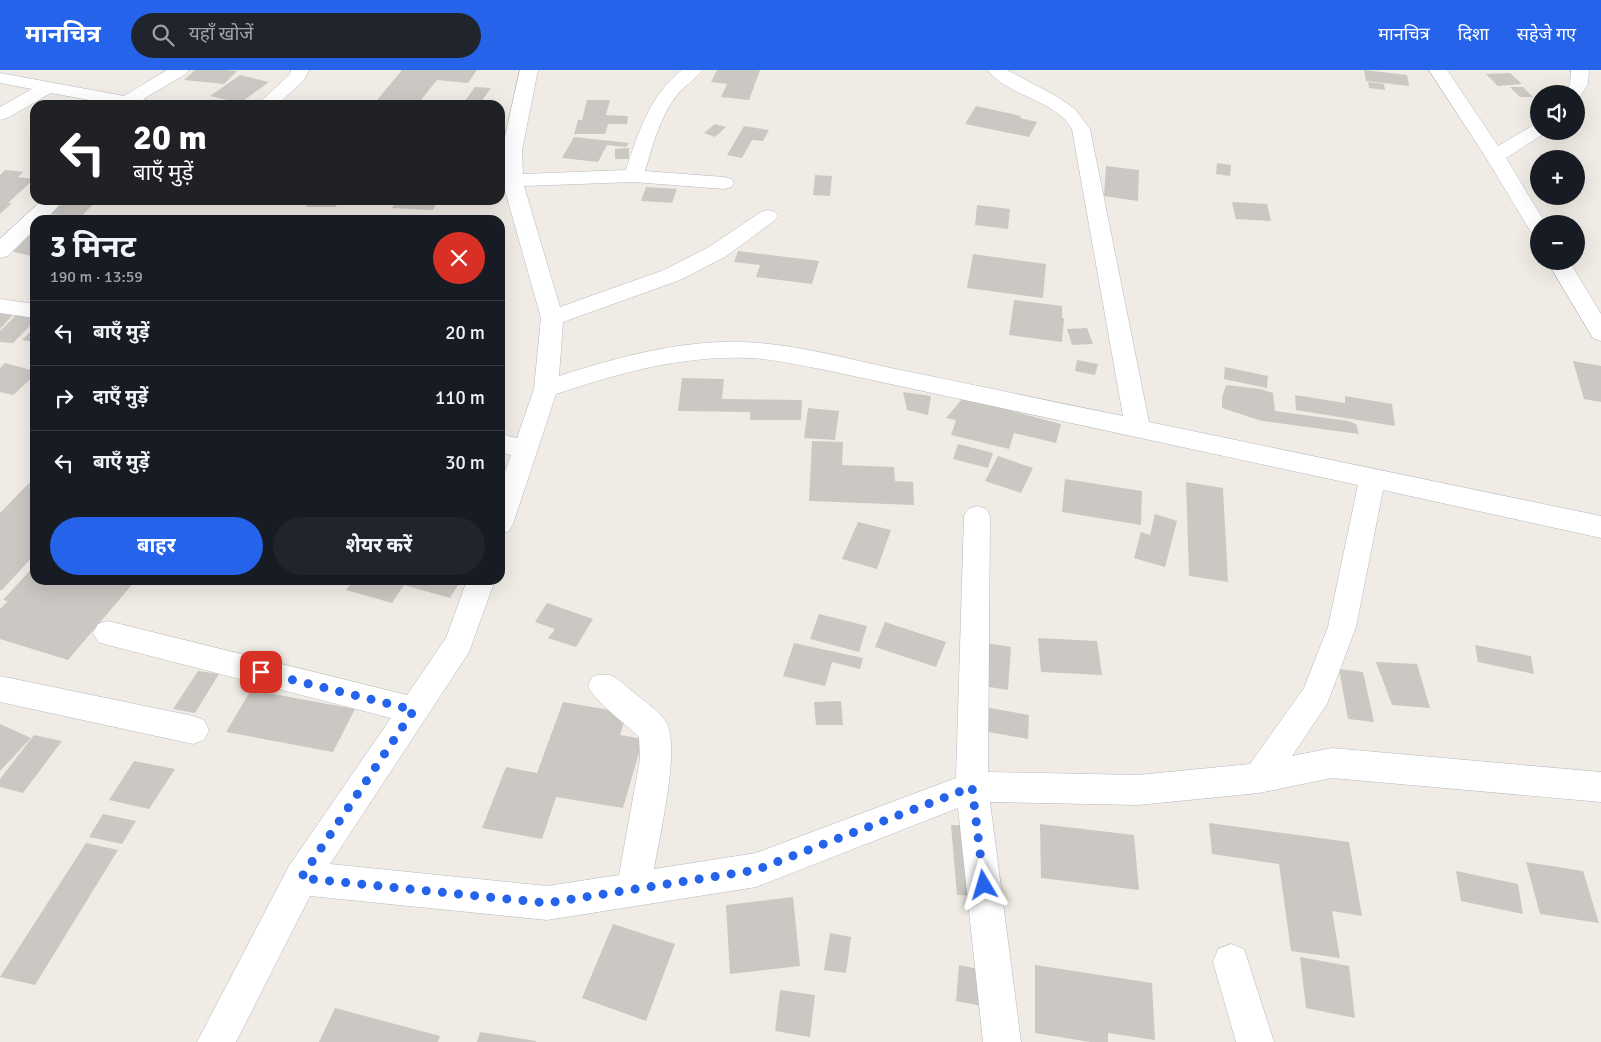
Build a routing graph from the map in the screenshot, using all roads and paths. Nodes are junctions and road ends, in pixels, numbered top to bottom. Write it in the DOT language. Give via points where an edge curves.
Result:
graph roads {
  1 [pos="180,70"];
  2 [pos="300,70"];
  3 [pos="529,70"];
  4 [pos="693,70"];
  5 [pos="997,70"];
  6 [pos="1438,70"];
  7 [pos="1580,70"];
  8 [pos="0,78"];
  9 [pos="1578,85"];
  10 [pos="47,88"];
  11 [pos="115,100"];
  12 [pos="129,100"];
  13 [pos="272,100"];
  14 [pos="0,114"];
  15 [pos="1530,135"];
  16 [pos="1496,156"];
  17 [pos="634,176"];
  18 [pos="506,181"];
  19 [pos="724,183"];
  20 [pos="49,205"];
  21 [pos="38,215"];
  22 [pos="1531,215"];
  23 [pos="768,216"];
  24 [pos="30,223"];
  25 [pos="0,251"];
  26 [pos="1563,270"];
  27 [pos="0,306"];
  28 [pos="30,310"];
  29 [pos="552,318"];
  30 [pos="1601,334"];
  31 [pos="546,389"];
  32 [pos="1138,428"];
  33 [pos="505,444"];
  34 [pos="526,449"];
  35 [pos="1372,478"];
  36 [pos="505,510"];
  37 [pos="977,516"];
  38 [pos="1601,527"];
  39 [pos="479,585"];
  40 [pos="108,633"];
  41 [pos="603,686"];
  42 [pos="0,689"];
  43 [pos="414,710"];
  44 [pos="193,730"];
  45 [pos="1259,778"];
  46 [pos="972,787"];
  47 [pos="1601,787"];
  48 [pos="301,878"];
  49 [pos="633,890"];
  50 [pos="1230,962"];
  51 [pos="216,1042"];
  52 [pos="1002,1042"];
  53 [pos="1255,1042"];
  1 -- 12 [label="street"];
  2 -- 13 [label="street" via="298,76"];
  3 -- 18 [label="street"];
  4 -- 17 [label="street" via="669,92 655,113"];
  5 -- 32 [label="street" via="1069,113 1081,129"];
  6 -- 16 [label="street"];
  7 -- 9 [label="street"];
  8 -- 10 [label="street"];
  10 -- 11 [label="street"];
  10 -- 14 [label="street"];
  15 -- 16 [label="street"];
  16 -- 22 [label="street"];
  17 -- 18 [label="street"];
  17 -- 19 [label="street"];
  18 -- 29 [label="street"];
  20 -- 21 [label="street"];
  23 -- 29 [label="street" via="716,252 672,275"];
  24 -- 25 [label="street"];
  26 -- 30 [label="street"];
  27 -- 28 [label="street"];
  29 -- 31 [label="street"];
  31 -- 32 [label="street" via="602,370 691,351 749,350 821,361"];
  31 -- 34 [label="street"];
  32 -- 35 [label="street"];
  33 -- 34 [label="street"];
  34 -- 36 [label="street"];
  35 -- 38 [label="street"];
  35 -- 45 [label="street" via="1342,627 1316,694"];
  37 -- 46 [label="street"];
  39 -- 43 [label="street" via="459,643"];
  40 -- 43 [label="street"];
  41 -- 49 [label="street" via="634,710 654,731 656,759"];
  42 -- 44 [label="street"];
  43 -- 48 [label="street"];
  45 -- 46 [label="street" via="1138,790"];
  45 -- 47 [label="street" via="1332,763"];
  46 -- 49 [label="street" via="756,870"];
  46 -- 52 [label="street"];
  48 -- 49 [label="street" via="547,903"];
  48 -- 51 [label="street"];
  50 -- 53 [label="street"];
}
